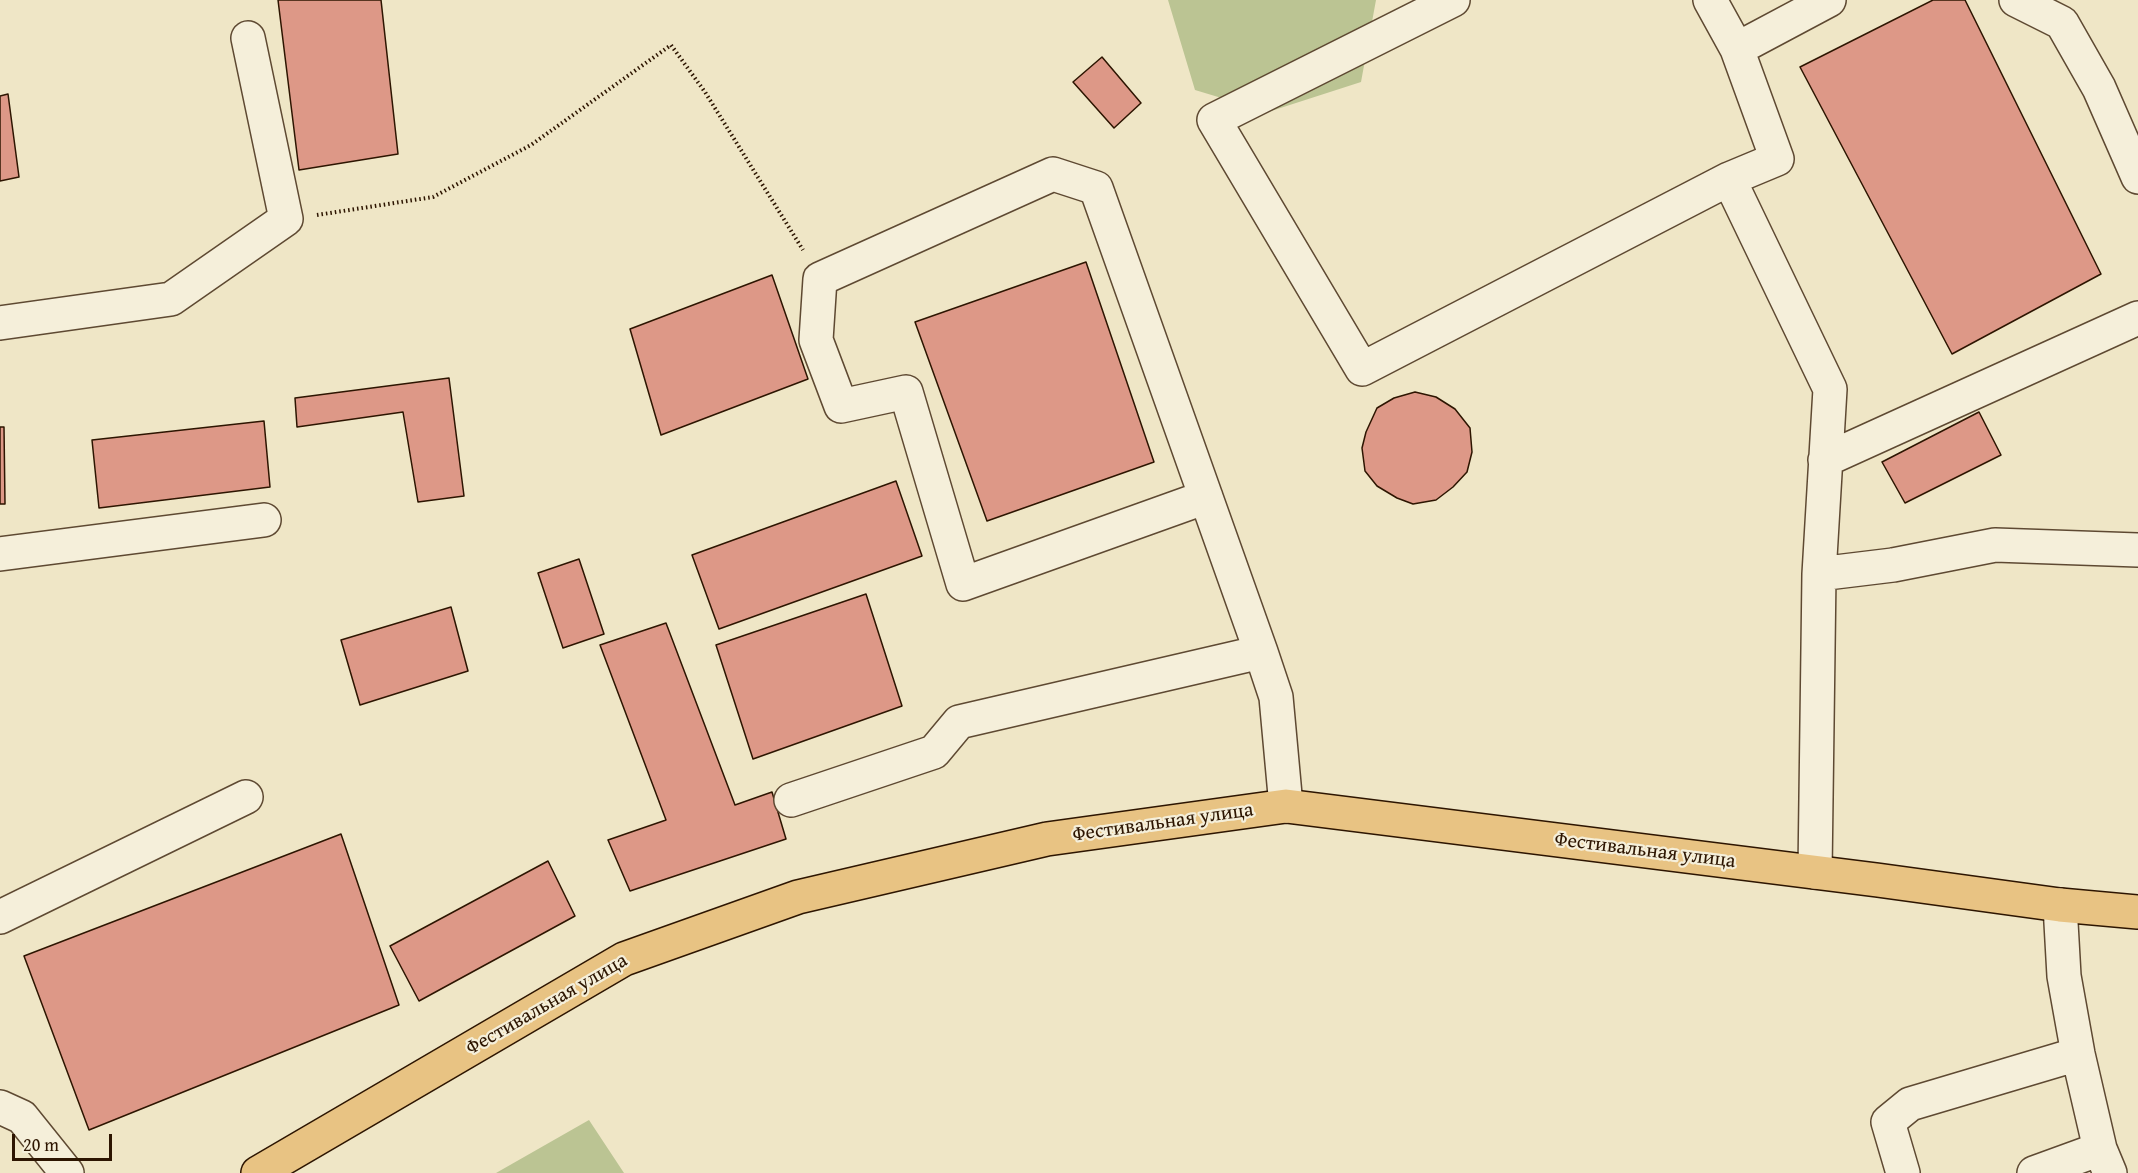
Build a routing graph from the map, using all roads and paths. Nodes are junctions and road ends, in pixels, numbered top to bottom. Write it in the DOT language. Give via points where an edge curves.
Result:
graph roads {
  1 [pos="1453,0"];
  2 [pos="1710,0"];
  3 [pos="1829,0"];
  4 [pos="2016,0"];
  5 [pos="248,38"];
  6 [pos="1737,49"];
  7 [pos="2138,177"];
  8 [pos="1729,179"];
  9 [pos="286,219"];
  10 [pos="820,279"];
  11 [pos="2138,318"];
  12 [pos="0,323"];
  13 [pos="1825,460"];
  14 [pos="1206,497"];
  15 [pos="264,520"];
  16 [pos="2138,550"];
  17 [pos="0,554"];
  18 [pos="1819,574"];
  19 [pos="1261,652"];
  20 [pos="246,797"];
  21 [pos="791,800"];
  22 [pos="1286,806"];
  23 [pos="1815,872"];
  24 [pos="2060,905"];
  25 [pos="2138,912"];
  26 [pos="0,917"];
  27 [pos="2078,1054"];
  28 [pos="0,1107"];
  29 [pos="2105,1161"];
  30 [pos="67,1173"];
  31 [pos="258,1173"];
  32 [pos="1903,1173"];
  33 [pos="2034,1173"];
  1 -- 8 [label="lane" via="1214,120 1362,369"];
  2 -- 6 [label="lane"];
  3 -- 6 [label="lane"];
  4 -- 7 [label="lane" via="2062,23 2099,88"];
  5 -- 9 [label="lane"];
  6 -- 8 [label="lane" via="1777,159"];
  8 -- 13 [label="lane" via="1830,388"];
  9 -- 10 [label="path" via="433,197 531,145 670,45 705,92"];
  9 -- 12 [label="lane" via="171,299"];
  10 -- 14 [label="lane" via="1053,174 1096,188"];
  10 -- 14 [label="lane" via="816,339 841,406 906,392 963,584"];
  11 -- 13 [label="lane"];
  13 -- 18 [label="lane"];
  14 -- 19 [label="lane"];
  15 -- 17 [label="lane"];
  16 -- 18 [label="lane" via="1995,545 1893,565"];
  18 -- 23 [label="lane"];
  19 -- 21 [label="lane" via="959,722 934,752"];
  19 -- 22 [label="lane" via="1276,697"];
  20 -- 26 [label="lane"];
  22 -- 23 [label="main road, Фестивальная улица"];
  22 -- 31 [label="main road, Фестивальная улица" via="1047,839 798,897 646,951 624,959"];
  23 -- 24 [label="main road, Фестивальная улица"];
  24 -- 25 [label="main road, Фестивальная улица"];
  24 -- 27 [label="lane" via="2064,976"];
  27 -- 29 [label="lane"];
  27 -- 32 [label="lane" via="1910,1104 1887,1122"];
  28 -- 30 [label="lane" via="22,1117"];
  29 -- 33 [label="lane"];
}
